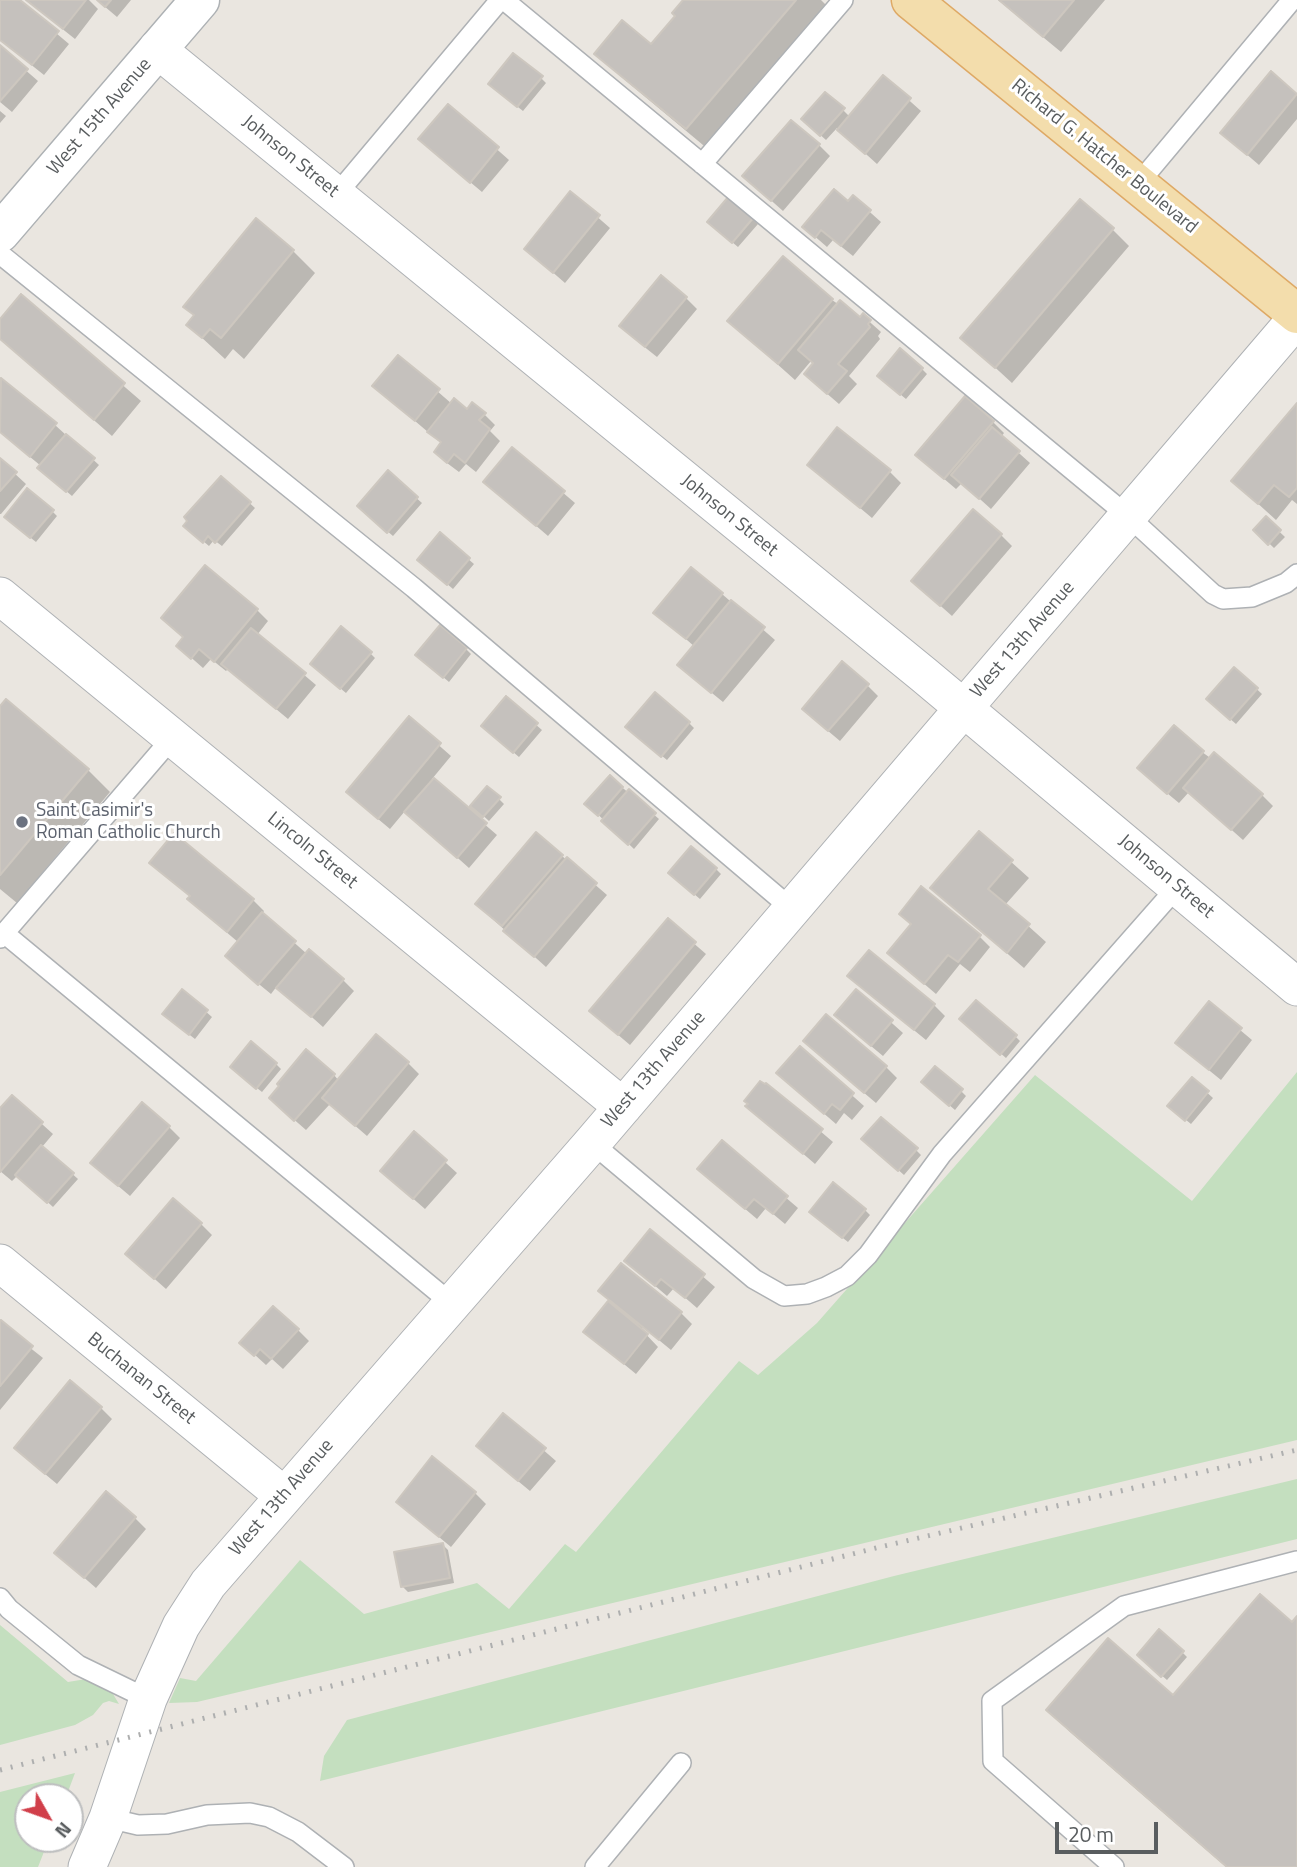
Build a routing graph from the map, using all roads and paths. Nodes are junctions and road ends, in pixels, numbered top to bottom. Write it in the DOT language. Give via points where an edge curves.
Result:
graph roads {
  1 [pos="200,0"];
  2 [pos="502,0"];
  3 [pos="843,0"];
  4 [pos="911,0"];
  5 [pos="1292,0"];
  6 [pos="157,49"];
  7 [pos="702,164"];
  8 [pos="1138,184"];
  9 [pos="336,195"];
  10 [pos="0,233"];
  11 [pos="0,254"];
  12 [pos="1297,316"];
  13 [pos="1128,516"];
  14 [pos="1297,574"];
  15 [pos="0,596"];
  16 [pos="964,708"];
  17 [pos="173,737"];
  18 [pos="1178,886"];
  19 [pos="792,909"];
  20 [pos="2,936"];
  21 [pos="1297,987"];
  22 [pos="623,1107"];
  23 [pos="592,1143"];
  24 [pos="0,1263"];
  25 [pos="451,1303"];
  26 [pos="283,1495"];
  27 [pos="1297,1561"];
  28 [pos="0,1598"];
  29 [pos="148,1699"];
  30 [pos="681,1763"];
  31 [pos="108,1818"];
  32 [pos="87,1867"];
  33 [pos="344,1867"];
  34 [pos="595,1867"];
  35 [pos="1114,1867"];
  1 -- 6 [label="main road, West 15th Avenue"];
  2 -- 7 [label="lane"];
  2 -- 9 [label="lane"];
  3 -- 7 [label="lane"];
  4 -- 8 [label="main road, Richard G. Hatcher Boulevard"];
  5 -- 8 [label="lane"];
  6 -- 9 [label="street, Johnson Street"];
  6 -- 10 [label="main road, West 15th Avenue"];
  7 -- 13 [label="lane"];
  8 -- 12 [label="main road, Richard G. Hatcher Boulevard"];
  9 -- 16 [label="street, Johnson Street"];
  11 -- 19 [label="lane" via="414,588"];
  12 -- 13 [label="street, West 13th Avenue"];
  13 -- 14 [label="lane" via="1223,599 1252,597"];
  13 -- 16 [label="street, West 13th Avenue"];
  15 -- 17 [label="street, Lincoln Street"];
  16 -- 18 [label="street, Johnson Street"];
  16 -- 19 [label="street, West 13th Avenue"];
  17 -- 20 [label="lane"];
  17 -- 22 [label="street, Lincoln Street"];
  18 -- 21 [label="street, Johnson Street"];
  18 -- 23 [label="lane" via="942,1154 868,1255 847,1276 826,1287 785,1296 754,1279"];
  19 -- 22 [label="street, West 13th Avenue"];
  20 -- 25 [label="lane"];
  22 -- 23 [label="street, West 13th Avenue"];
  23 -- 25 [label="street, West 13th Avenue"];
  24 -- 26 [label="street, Buchanan Street"];
  25 -- 26 [label="street, West 13th Avenue"];
  26 -- 29 [label="street, West 13th Avenue" via="192,1606"];
  27 -- 35 [label="lane" via="1124,1606 992,1701 993,1761"];
  28 -- 29 [label="lane" via="78,1665"];
  29 -- 31 [label="street, West 13th Avenue"];
  30 -- 34 [label="lane"];
  31 -- 32 [label="street, West 13th Avenue"];
  31 -- 33 [label="lane" via="138,1825 167,1824 207,1815 250,1813 298,1832"];
}
